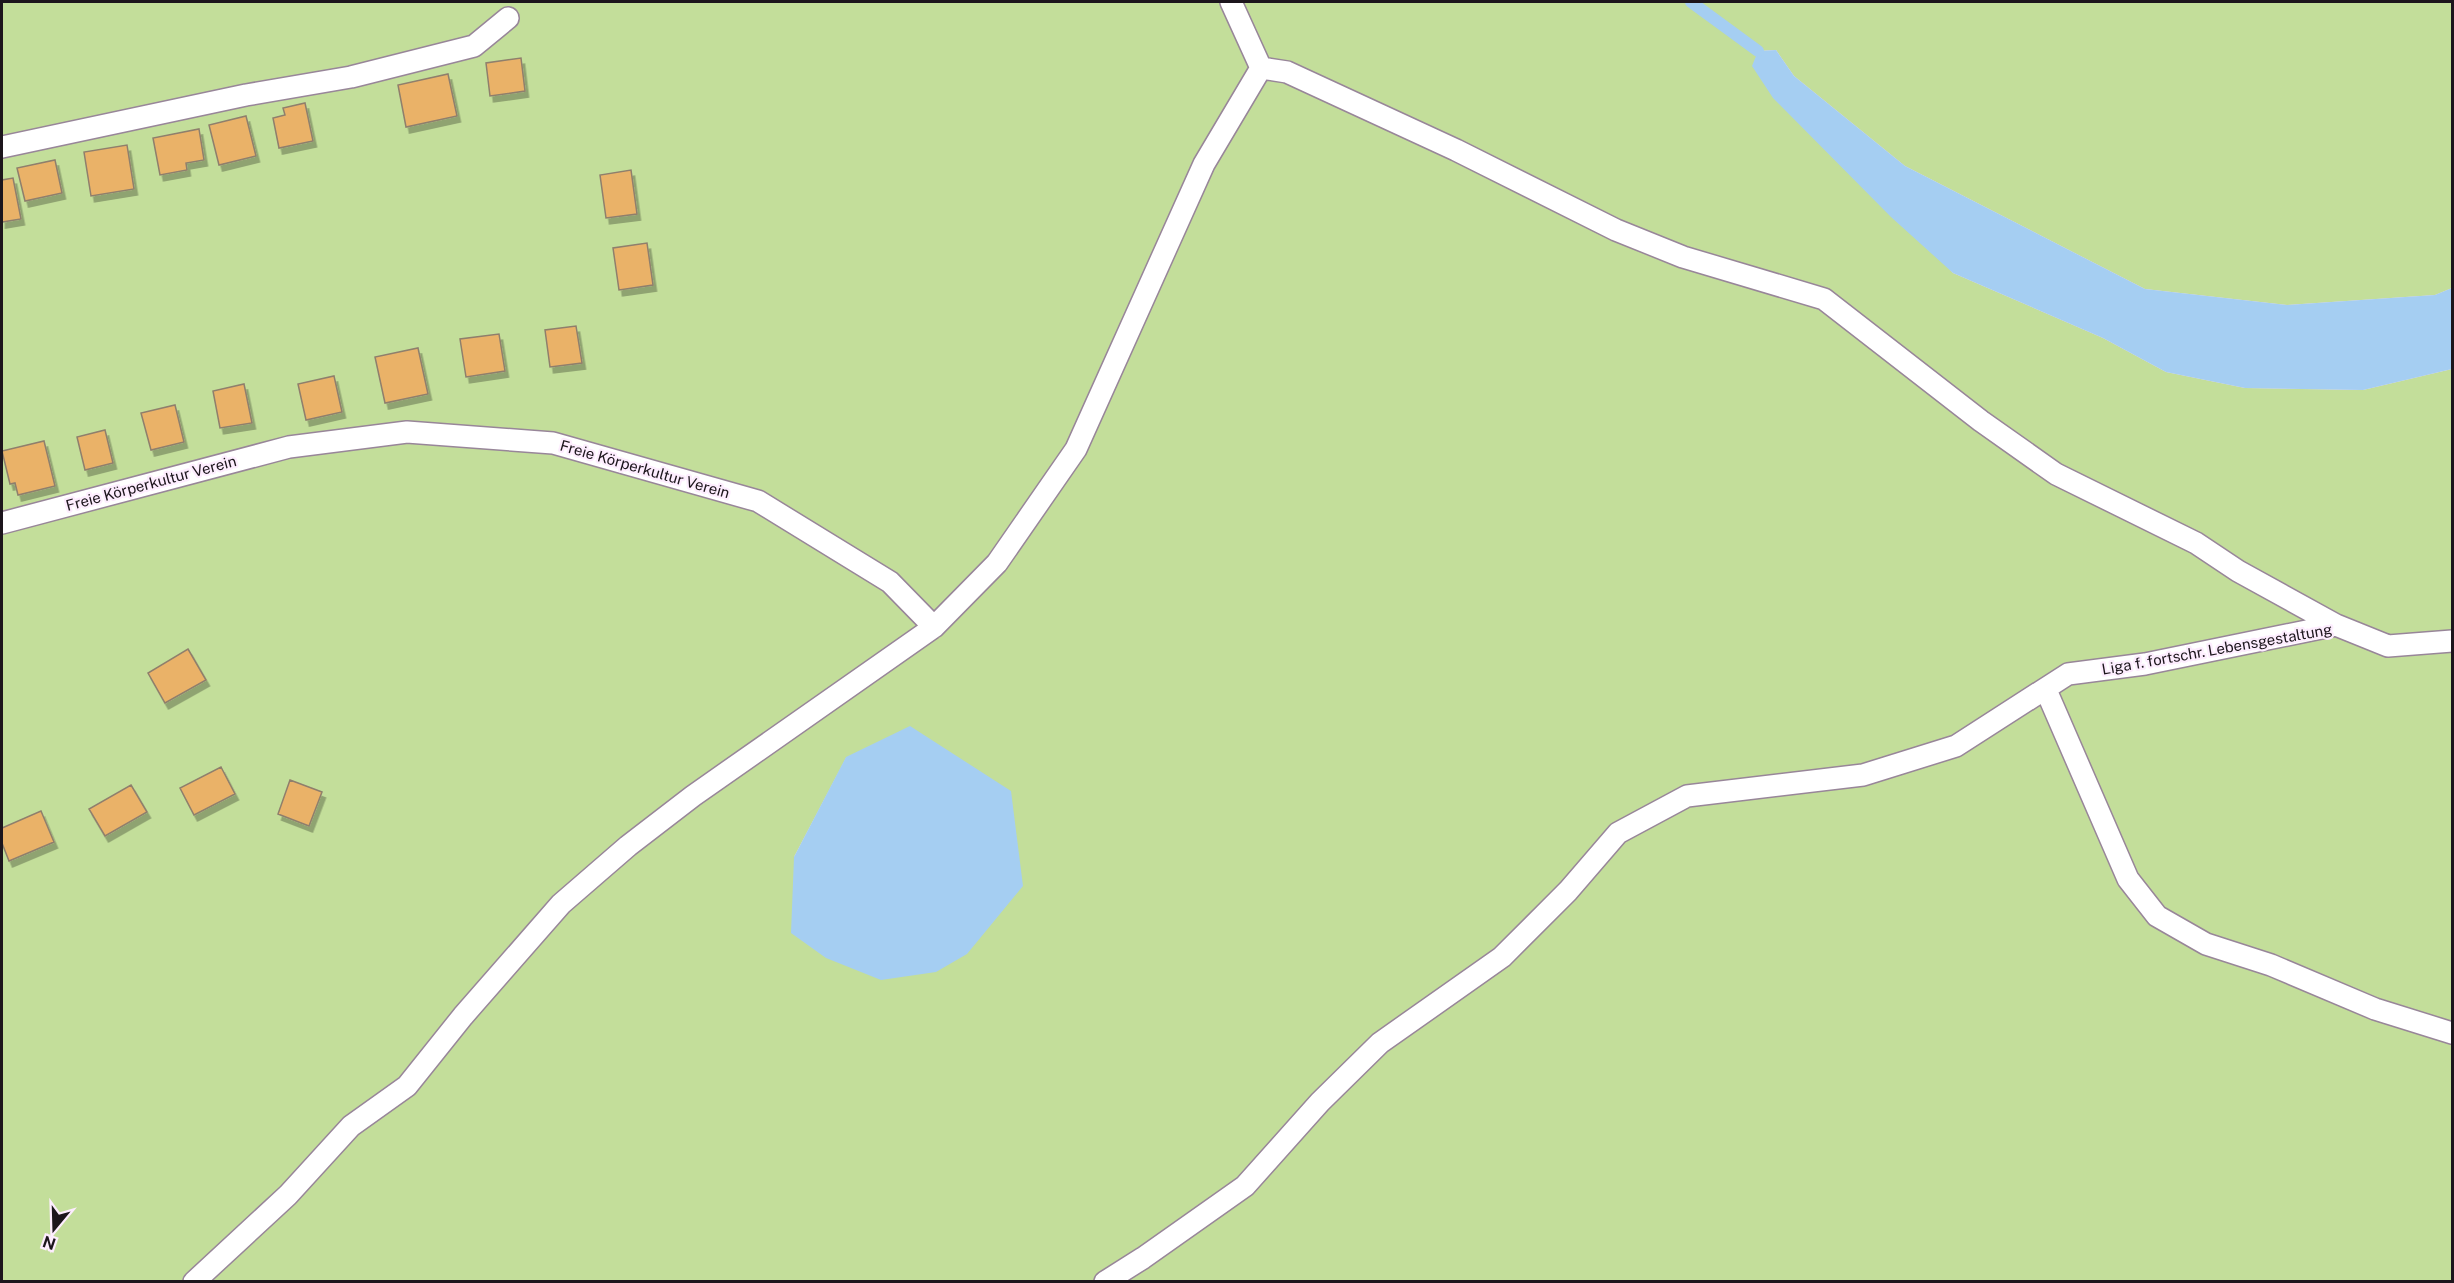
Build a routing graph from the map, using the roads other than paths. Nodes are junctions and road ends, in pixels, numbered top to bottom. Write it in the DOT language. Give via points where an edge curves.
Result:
graph roads {
  1 [pos="1231,2"];
  2 [pos="508,18"];
  3 [pos="1261,68"];
  4 [pos="2,147"];
  5 [pos="2,523"];
  6 [pos="2336,625"];
  7 [pos="934,627"];
  8 [pos="2452,641"];
  9 [pos="2046,690"];
  10 [pos="2452,1033"];
  11 [pos="194,1281"];
  12 [pos="1105,1281"];
  1 -- 3 [label="lane"];
  2 -- 4 [label="lane" via="474,46 351,76"];
  3 -- 6 [label="lane" via="1287,72 1616,230 1683,257 1824,300 2056,474 2196,543"];
  3 -- 7 [label="lane" via="1204,164 1076,449 997,563"];
  5 -- 7 [label="lane, Freie Körperkultur Verein" via="289,447 407,432 553,443 758,501 890,582"];
  6 -- 8 [label="lane, Liga f. fortschr. Lebensgestaltung" via="2388,646"];
  6 -- 9 [label="lane, Liga f. fortschr. Lebensgestaltung" via="2145,664 2068,674"];
  7 -- 11 [label="lane" via="693,796 561,904 407,1086 351,1126 288,1195"];
  9 -- 10 [label="lane" via="2128,879 2157,916 2206,944 2271,965 2375,1009"];
  9 -- 12 [label="lane, Liga f. fortschr. Lebensgestaltung" via="1956,746 1863,775 1687,796 1618,833 1568,891 1502,957 1380,1043 1320,1102 1245,1186"];
}
